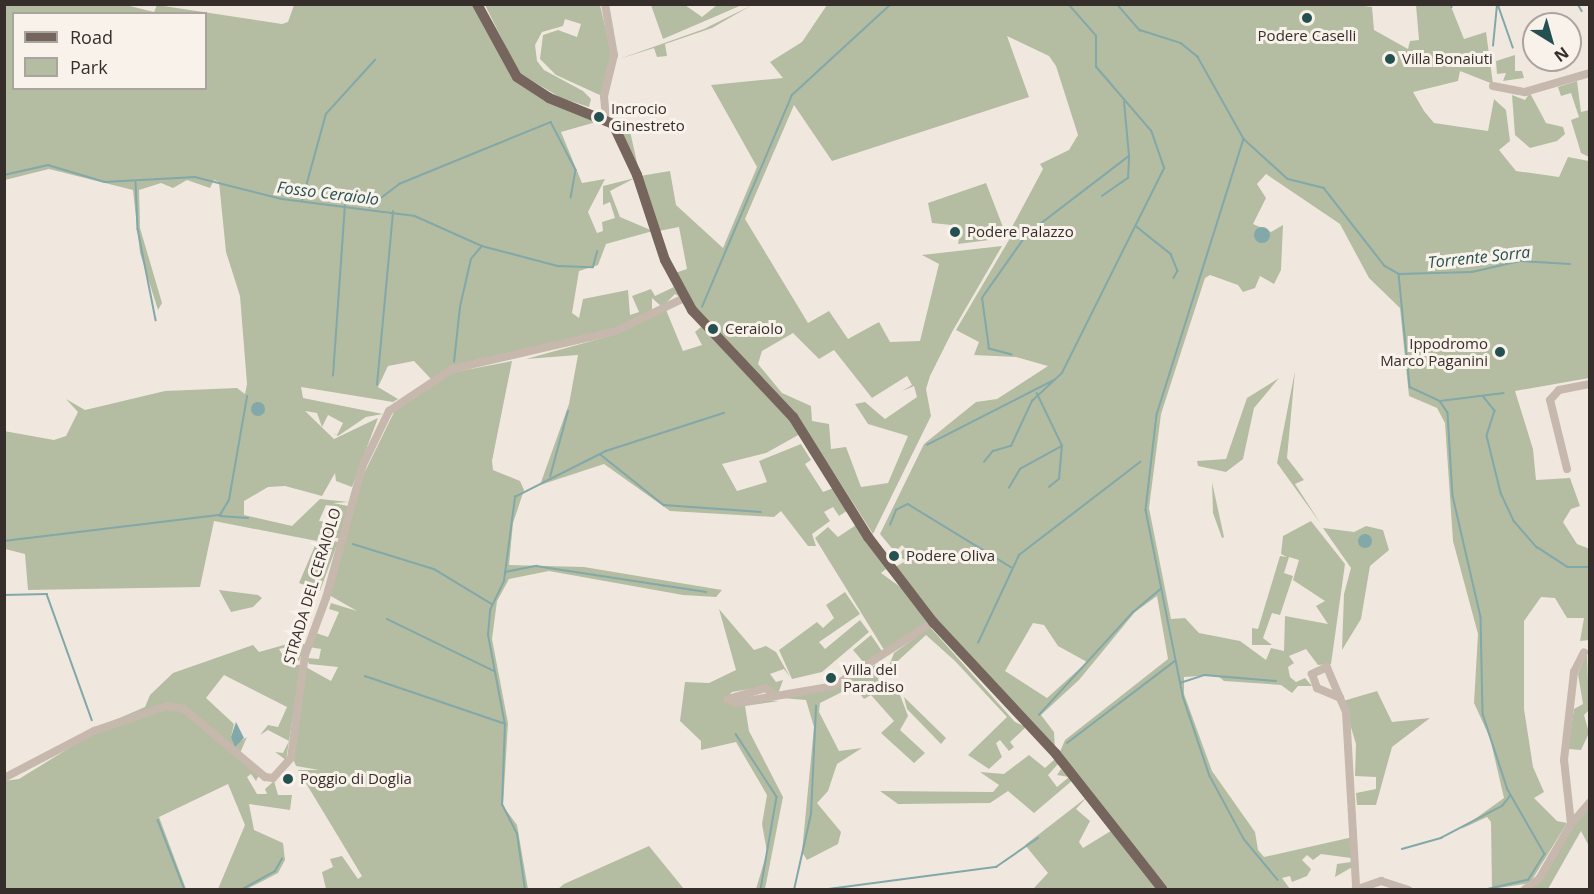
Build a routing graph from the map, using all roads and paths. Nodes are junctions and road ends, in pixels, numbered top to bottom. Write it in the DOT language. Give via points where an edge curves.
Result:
graph roads {
  1 [pos="477,4"];
  2 [pos="605,4"];
  3 [pos="1590,73"];
  4 [pos="1493,86"];
  5 [pos="606,118"];
  6 [pos="684,298"];
  7 [pos="1590,384"];
  8 [pos="1568,469"];
  9 [pos="933,622"];
  10 [pos="1584,652"];
  11 [pos="774,696"];
  12 [pos="1340,698"];
  13 [pos="4,778"];
  14 [pos="1590,802"];
  15 [pos="1571,824"];
  16 [pos="1355,888"];
  17 [pos="1163,890"];
  18 [pos="1409,890"];
  19 [pos="1524,890"];
  1 -- 5 [label="main road" via="514,75 549,98"];
  2 -- 5 [label="street" via="614,55 604,93"];
  3 -- 4 [label="street" via="1525,92"];
  5 -- 6 [label="main road" via="630,156 665,260"];
  6 -- 9 [label="main road" via="797,422 868,537"];
  6 -- 13 [label="street, STRADA DEL CERAIOLO" via="616,332 452,369 389,411 363,465 326,598 305,652 291,758 273,778 265,777 184,709 166,706 94,731"];
  7 -- 8 [label="street" via="1559,390 1550,400"];
  9 -- 11 [label="street" via="840,683"];
  9 -- 17 [label="main road" via="1056,754"];
  10 -- 15 [label="street" via="1574,672 1564,760"];
  11 -- 11 [label="street" via="735,703 728,699 766,688"];
  12 -- 16 [label="street" via="1351,745"];
  14 -- 15 [label="street"];
  15 -- 19 [label="street" via="1539,879"];
  16 -- 18 [label="street" via="1382,881"];
}
